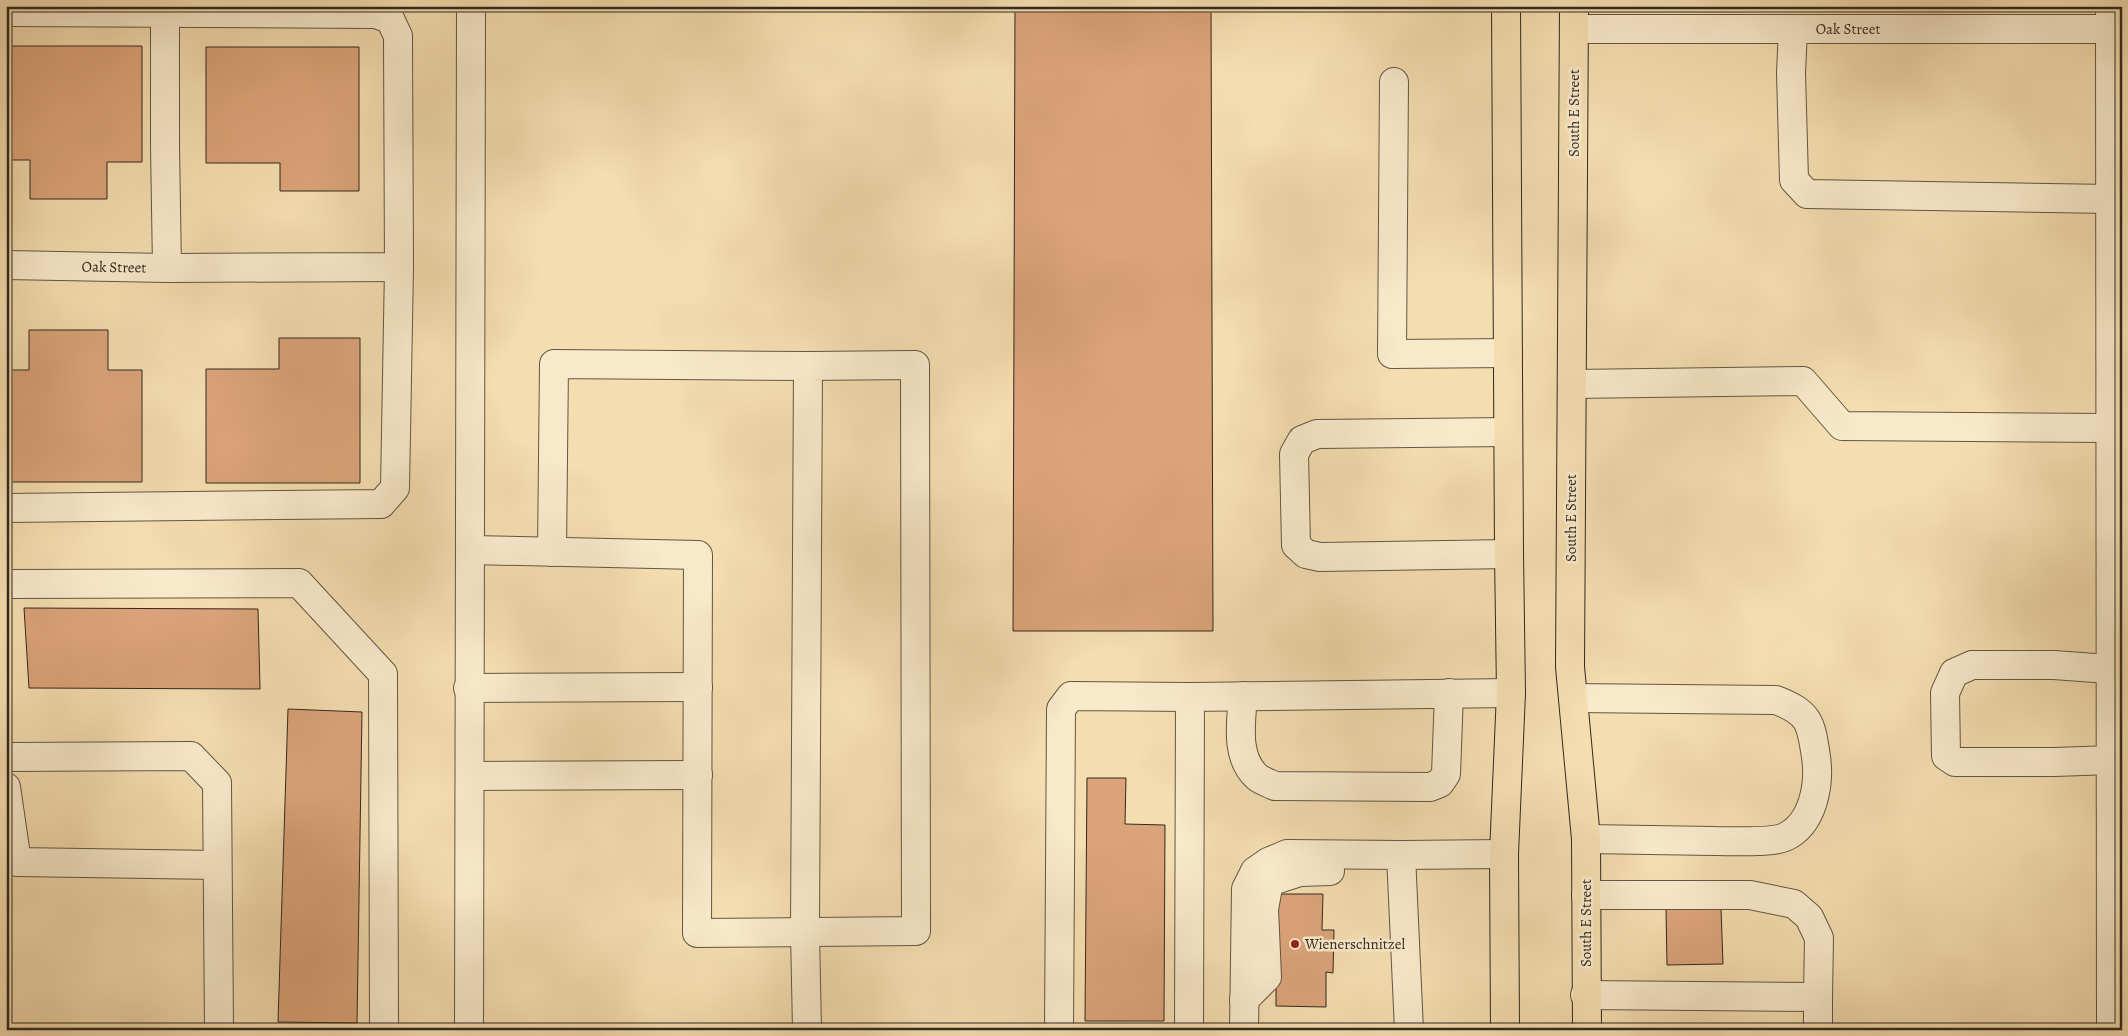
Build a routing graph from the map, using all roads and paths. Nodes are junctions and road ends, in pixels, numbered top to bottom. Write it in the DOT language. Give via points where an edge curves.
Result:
graph roads {
  1 [pos="471,6"];
  2 [pos="1506,6"];
  3 [pos="6,12"];
  4 [pos="165,13"];
  5 [pos="1574,18"];
  6 [pos="2114,22"];
  7 [pos="1793,29"];
  8 [pos="1394,82"];
  9 [pos="2110,199"];
  10 [pos="6,265"];
  11 [pos="399,266"];
  12 [pos="167,268"];
  13 [pos="1508,353"];
  14 [pos="808,366"];
  15 [pos="1572,384"];
  16 [pos="2110,428"];
  17 [pos="1508,432"];
  18 [pos="6,508"];
  19 [pos="2116,542"];
  20 [pos="470,550"];
  21 [pos="552,552"];
  22 [pos="1509,554"];
  23 [pos="6,584"];
  24 [pos="2116,670"];
  25 [pos="698,686"];
  26 [pos="468,688"];
  27 [pos="1449,693"];
  28 [pos="1511,693"];
  29 [pos="1243,696"];
  30 [pos="1190,697"];
  31 [pos="1573,698"];
  32 [pos="6,757"];
  33 [pos="2110,760"];
  34 [pos="698,775"];
  35 [pos="470,776"];
  36 [pos="6,786"];
  37 [pos="1586,839"];
  38 [pos="1504,854"];
  39 [pos="217,864"];
  40 [pos="1402,870"];
  41 [pos="1586,895"];
  42 [pos="805,932"];
  43 [pos="1585,995"];
  44 [pos="1818,997"];
  45 [pos="220,1030"];
  46 [pos="384,1030"];
  47 [pos="469,1030"];
  48 [pos="807,1030"];
  49 [pos="1059,1030"];
  50 [pos="1189,1030"];
  51 [pos="1244,1030"];
  52 [pos="1409,1030"];
  53 [pos="1505,1030"];
  54 [pos="1587,1030"];
  55 [pos="1818,1030"];
  56 [pos="2112,1030"];
  1 -- 20 [label="street"];
  2 -- 13 [label="main road"];
  3 -- 4 [label="street"];
  4 -- 11 [label="street" via="376,14 390,19 398,36"];
  4 -- 12 [label="street"];
  5 -- 7 [label="street, Oak Street"];
  5 -- 15 [label="main road, South E Street"];
  6 -- 7 [label="street, Oak Street"];
  6 -- 9 [label="street"];
  7 -- 9 [label="street" via="1794,180 1807,194"];
  8 -- 13 [label="street" via="1392,354"];
  9 -- 16 [label="street"];
  10 -- 12 [label="street, Oak Street"];
  11 -- 12 [label="street, Oak Street"];
  11 -- 18 [label="street" via="395,488 380,504"];
  13 -- 17 [label="main road"];
  14 -- 21 [label="street" via="554,364"];
  14 -- 42 [label="street"];
  14 -- 42 [label="street" via="915,365 916,931"];
  15 -- 16 [label="street" via="1803,381 1842,426"];
  15 -- 31 [label="main road, South E Street" via="1570,667"];
  16 -- 19 [label="street"];
  17 -- 22 [label="main road"];
  17 -- 22 [label="street" via="1317,434 1302,440 1294,454 1296,545 1306,554 1320,557"];
  19 -- 24 [label="street"];
  20 -- 21 [label="street"];
  20 -- 26 [label="street"];
  21 -- 25 [label="street" via="698,555"];
  22 -- 28 [label="main road"];
  23 -- 46 [label="street" via="299,583 382,674"];
  24 -- 33 [label="street"];
  24 -- 33 [label="street" via="2054,665 1972,665 1954,673 1945,693 1946,756 1955,762"];
  25 -- 26 [label="street"];
  25 -- 34 [label="street"];
  26 -- 35 [label="street"];
  27 -- 28 [label="street"];
  27 -- 29 [label="street"];
  27 -- 29 [label="street" via="1446,774 1440,783 1430,787 1275,786 1258,778 1246,762 1242,747"];
  28 -- 38 [label="main road"];
  29 -- 30 [label="street"];
  30 -- 49 [label="street" via="1071,696 1061,710"];
  30 -- 50 [label="street"];
  31 -- 37 [label="main road, South E Street"];
  31 -- 37 [label="street" via="1776,700 1796,708 1806,719 1813,733 1818,772 1813,802 1801,824 1784,837 1750,842"];
  32 -- 39 [label="street" via="191,756 217,783"];
  33 -- 56 [label="street"];
  34 -- 35 [label="street"];
  34 -- 42 [label="street" via="697,933"];
  35 -- 47 [label="street"];
  36 -- 39 [label="street" via="17,862"];
  37 -- 41 [label="main road, South E Street"];
  38 -- 40 [label="street"];
  38 -- 53 [label="main road"];
  39 -- 45 [label="street"];
  40 -- 51 [label="street" via="1300,872 1269,882 1264,909 1267,977 1244,1000"];
  40 -- 52 [label="street"];
  41 -- 43 [label="main road, South E Street"];
  41 -- 44 [label="street" via="1750,895 1794,904 1809,917 1819,938"];
  42 -- 48 [label="street"];
  43 -- 44 [label="street"];
  43 -- 54 [label="main road, South E Street"];
  44 -- 55 [label="street"];
}
